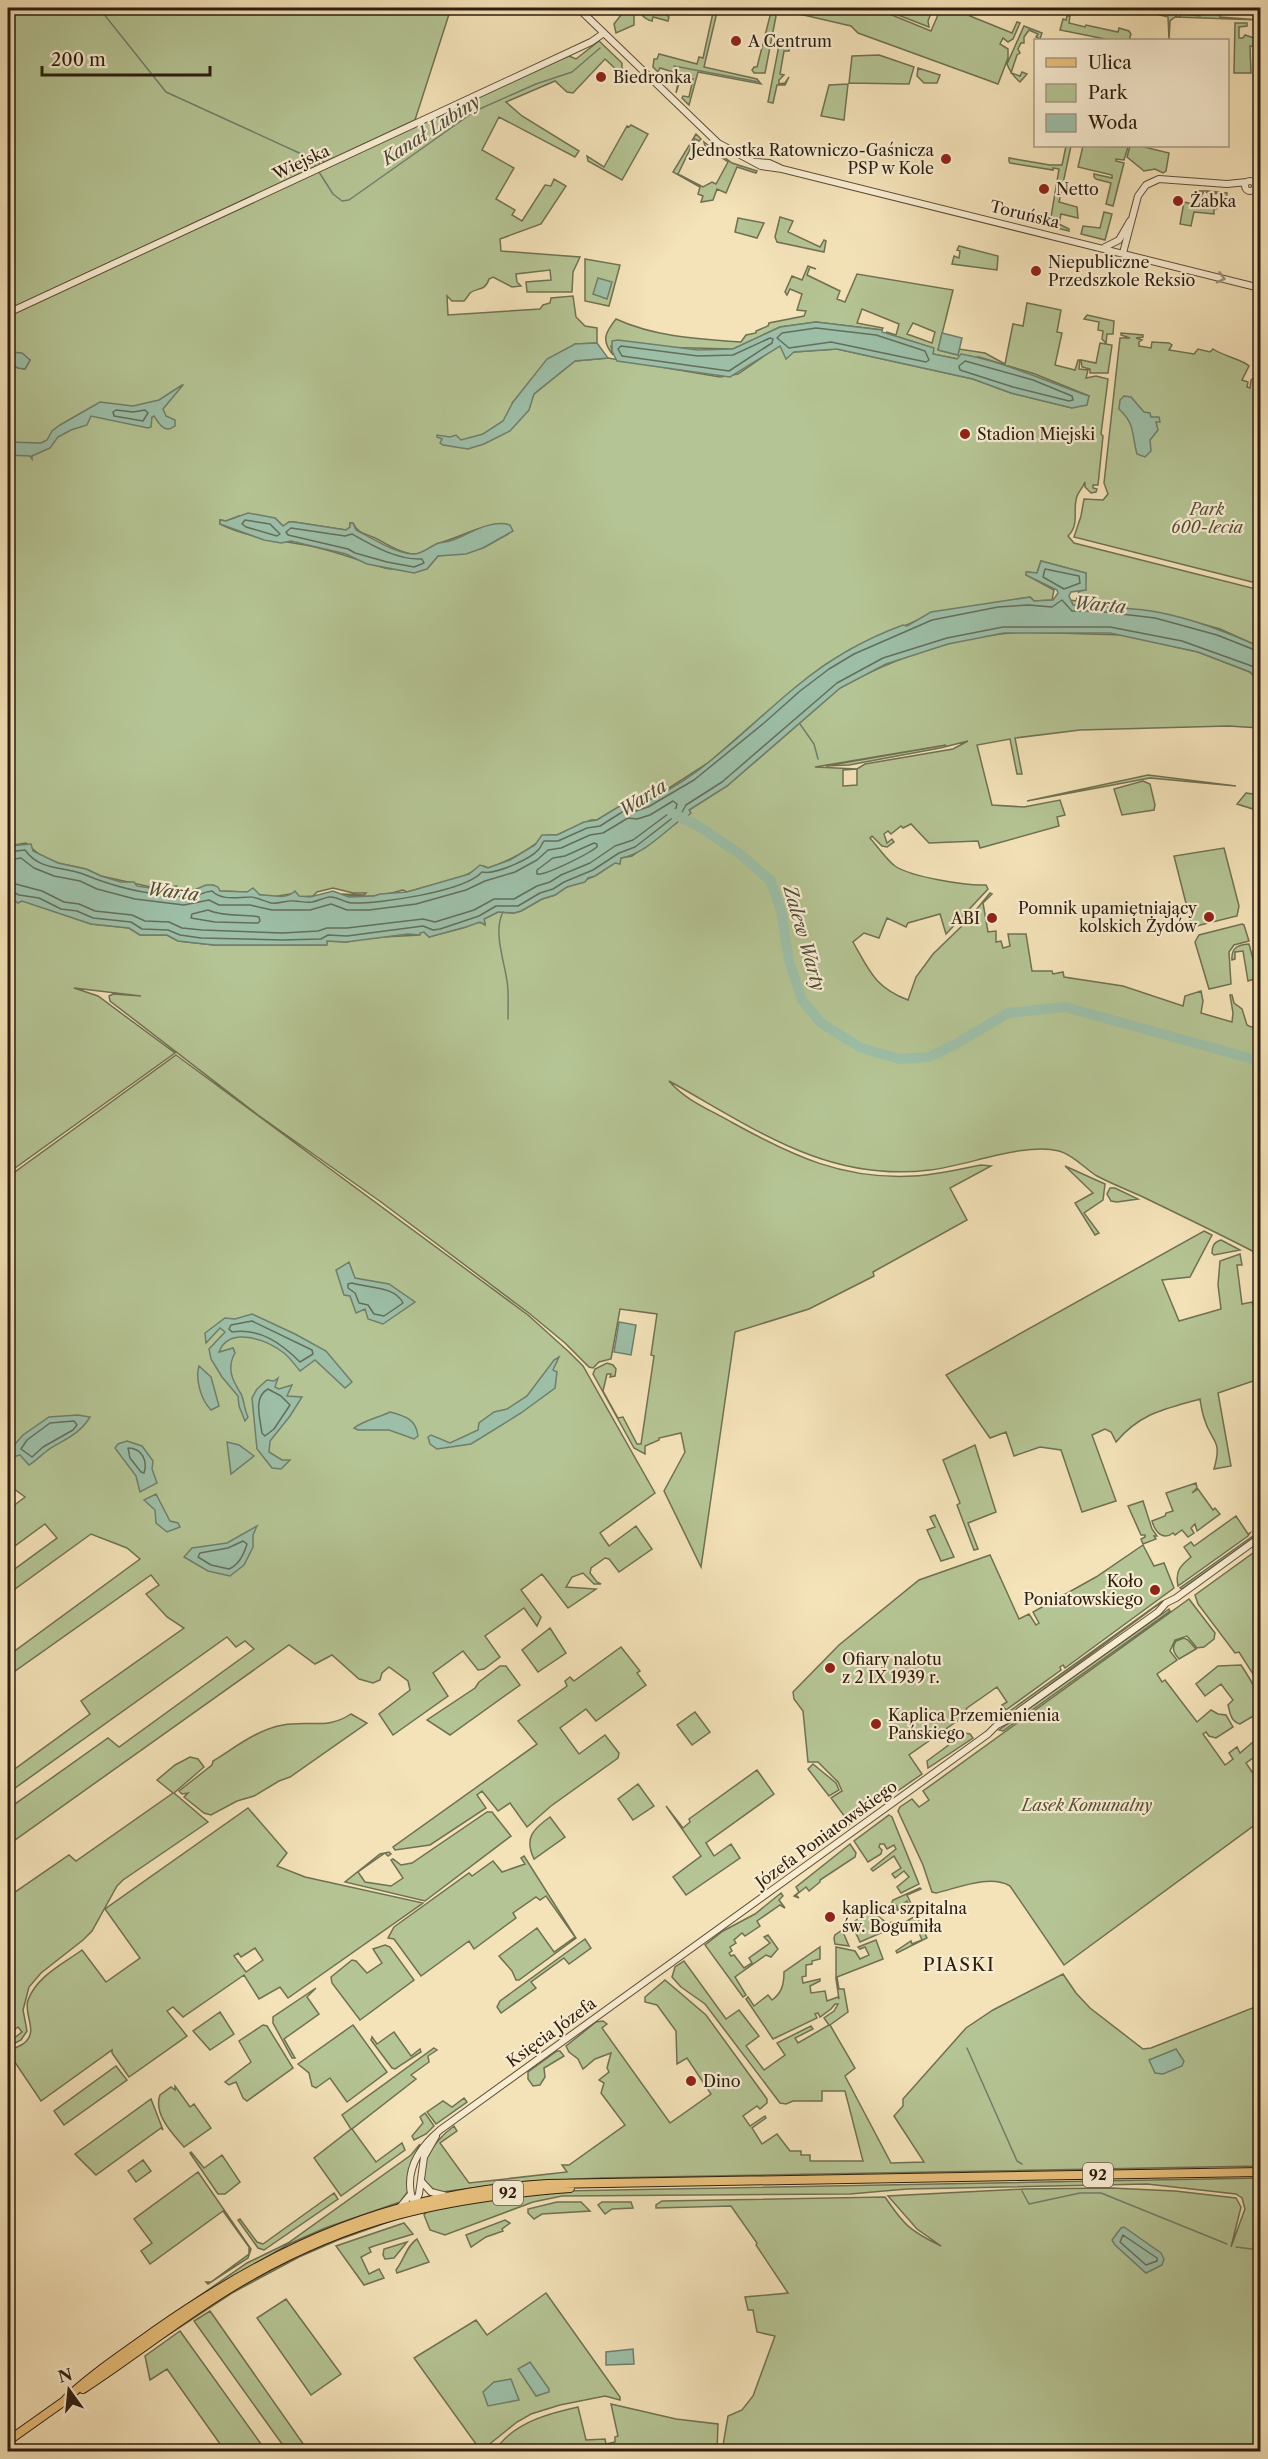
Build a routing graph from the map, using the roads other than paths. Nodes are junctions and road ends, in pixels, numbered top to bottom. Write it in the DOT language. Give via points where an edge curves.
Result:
graph roads {
  1 [pos="578,8"];
  2 [pos="604,33"];
  3 [pos="1253,186"];
  4 [pos="1136,206"];
  5 [pos="1102,248"];
  6 [pos="1123,253"];
  7 [pos="1260,288"];
  8 [pos="8,313"];
  9 [pos="1259,1538"];
  10 [pos="679,1956"];
  11 [pos="440,2130"];
  12 [pos="1260,2172"];
  13 [pos="421,2180"];
  14 [pos="601,2184"];
  15 [pos="411,2194"];
  16 [pos="447,2196"];
  17 [pos="416,2205"];
  18 [pos="401,2206"];
  19 [pos="66,2399"];
  20 [pos="8,2441"];
  1 -- 2 [label="street, Toruńska"];
  2 -- 5 [label="street, Toruńska" via="718,142 763,167"];
  2 -- 8 [label="street, Wiejska"];
  3 -- 4 [label="street" via="1157,179 1142,188"];
  4 -- 5 [label="street" via="1121,238"];
  4 -- 6 [label="street"];
  5 -- 6 [label="street, Toruńska"];
  6 -- 7 [label="street, Toruńska, one-way"];
  9 -- 10 [label="street, Józefa Poniatowskiego"];
  10 -- 11 [label="street, Księcia Józefa"];
  11 -- 13 [label="street, Księcia Józefa" via="424,2157"];
  11 -- 15 [label="street, Księcia Józefa" via="419,2151"];
  12 -- 14 [label="main road, 92"];
  13 -- 16 [label="street" via="431,2192"];
  13 -- 17 [label="street, Księcia Józefa"];
  14 -- 16 [label="main road, 92" via="530,2185"];
  14 -- 17 [label="main road, 92"];
  15 -- 17 [label="street"];
  15 -- 18 [label="street"];
  16 -- 17 [label="main road, 92"];
  17 -- 18 [label="main road, 92"];
  17 -- 19 [label="main road, 92" via="347,2230 269,2266"];
  18 -- 19 [label="main road, 92" via="326,2232 243,2273 138,2343"];
  19 -- 20 [label="main road, 92"];
}
